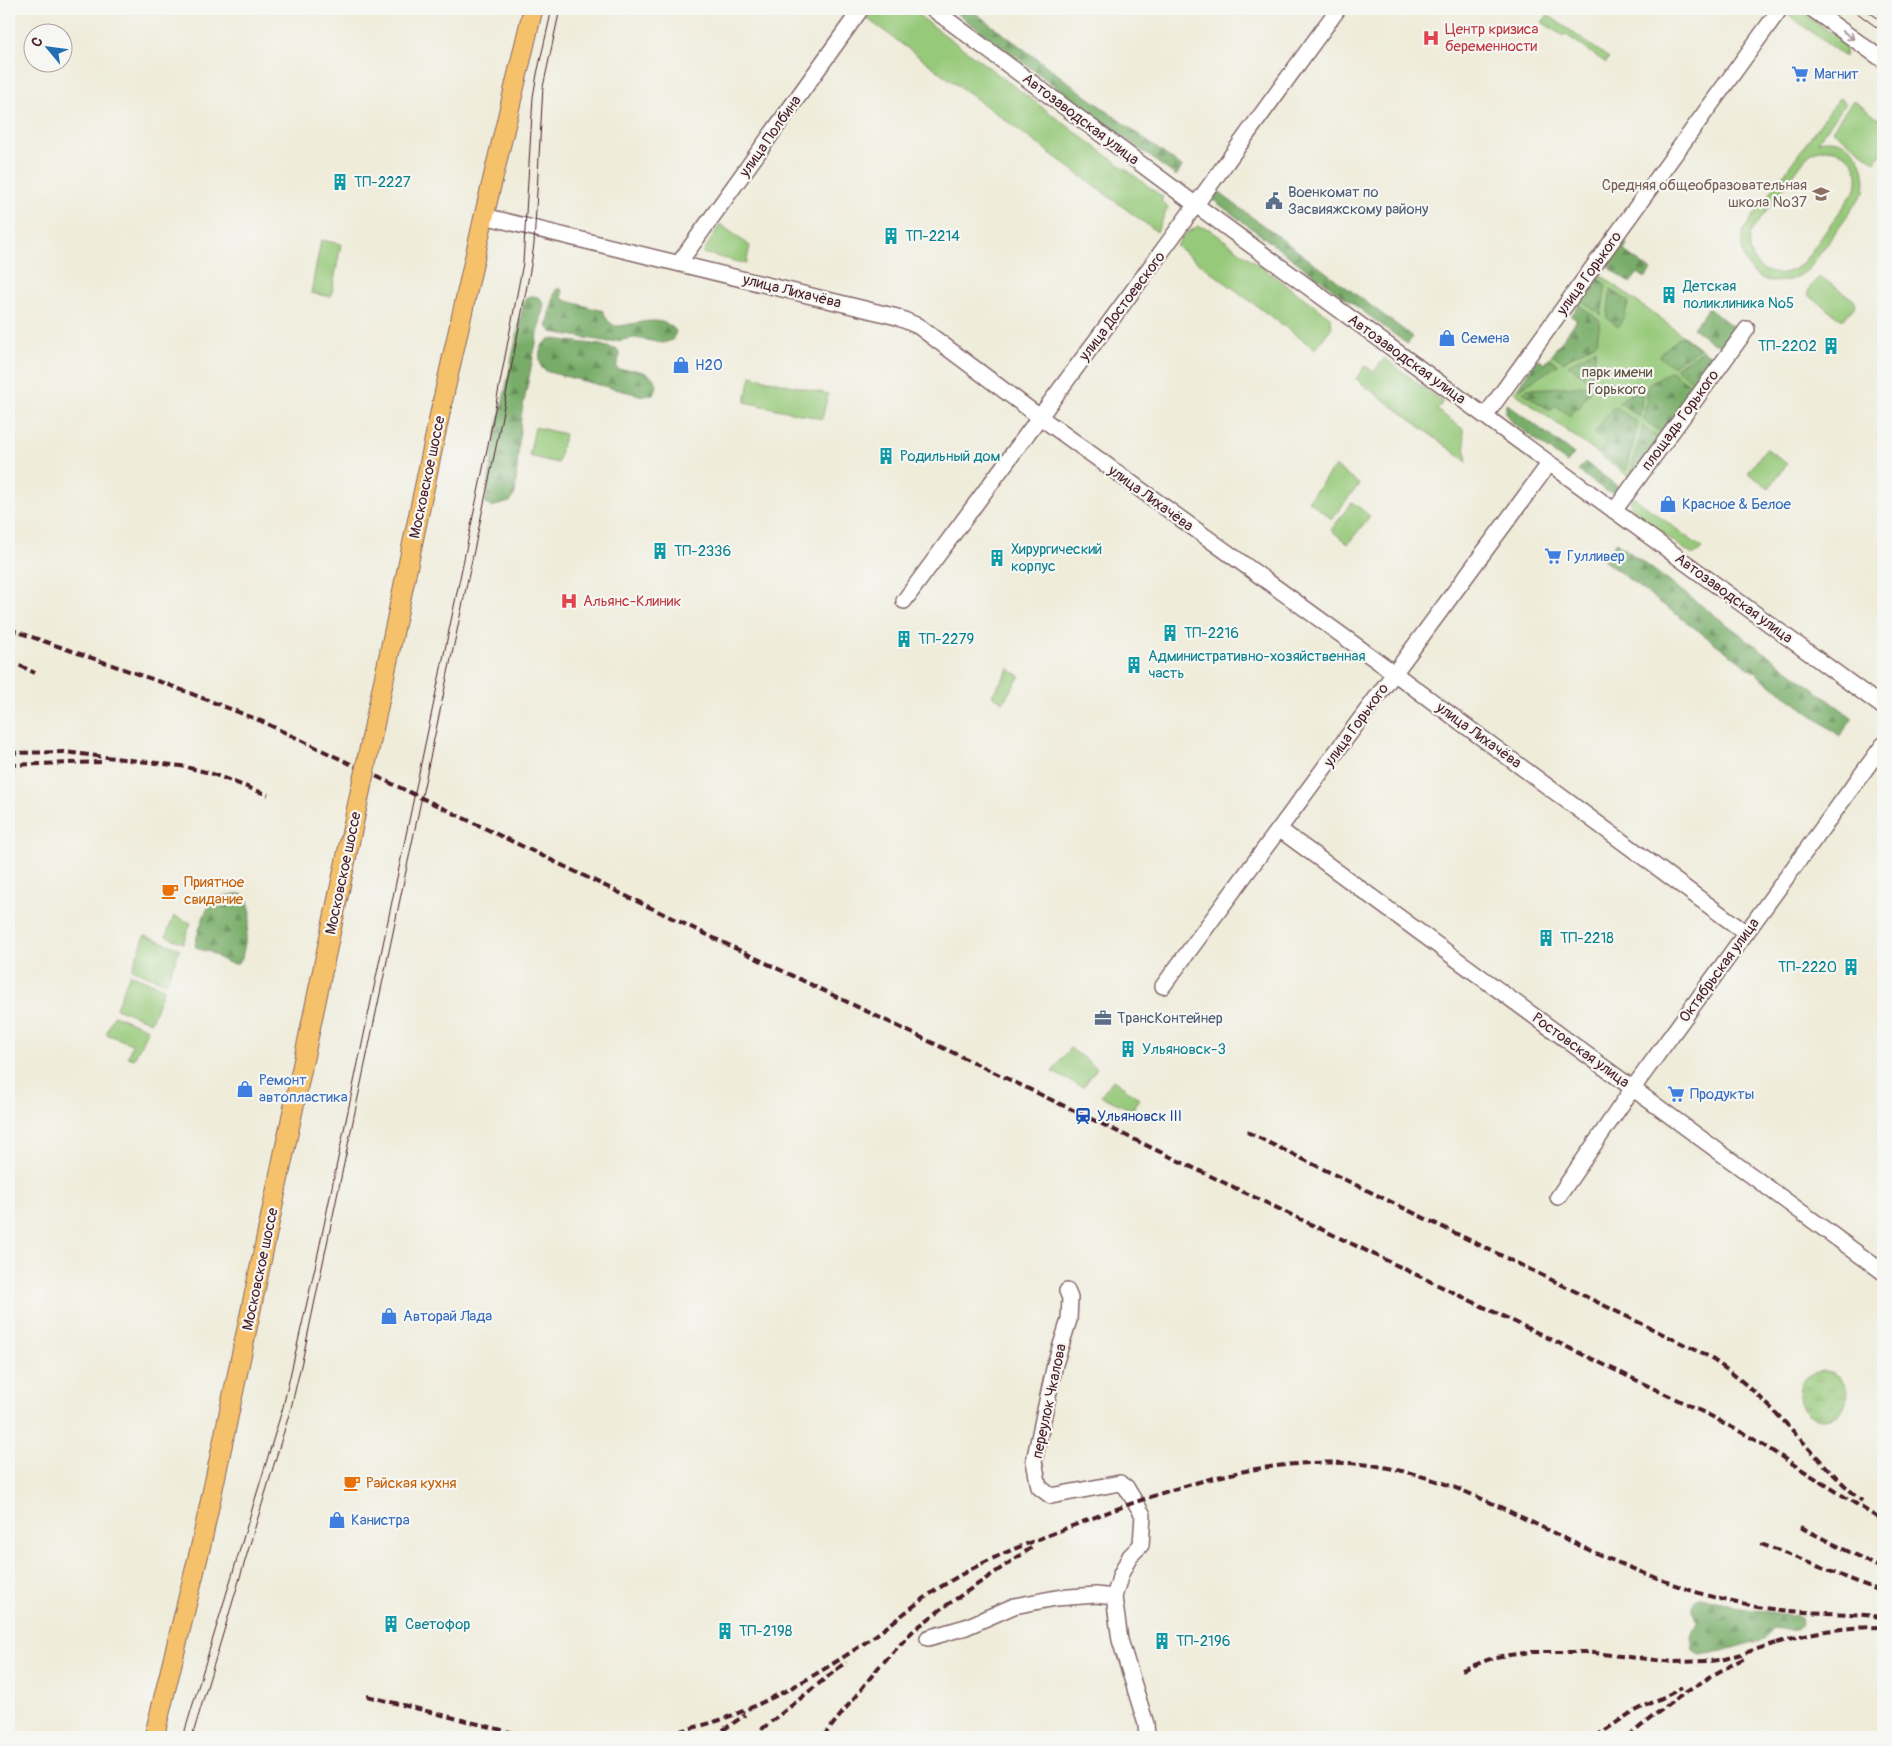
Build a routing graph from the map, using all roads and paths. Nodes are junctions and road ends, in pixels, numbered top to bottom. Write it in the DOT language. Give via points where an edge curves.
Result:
graph roads {
  1 [pos="533,9"];
  2 [pos="861,9"];
  3 [pos="933,9"];
  4 [pos="1338,9"];
  5 [pos="1780,9"];
  6 [pos="1812,9"];
  7 [pos="1883,60"];
  8 [pos="1196,205"];
  9 [pos="484,216"];
  10 [pos="679,263"];
  11 [pos="1747,329"];
  12 [pos="1039,416"];
  13 [pos="1485,416"];
  14 [pos="1549,464"];
  15 [pos="1614,512"];
  16 [pos="904,601"];
  17 [pos="1394,673"];
  18 [pos="1883,707"];
  19 [pos="1883,745"];
  20 [pos="1279,829"];
  21 [pos="1746,933"];
  22 [pos="1163,986"];
  23 [pos="1633,1088"];
  24 [pos="1558,1196"];
  25 [pos="1883,1272"];
  26 [pos="1067,1291"];
  27 [pos="1114,1597"];
  28 [pos="928,1638"];
  29 [pos="154,1737"];
  30 [pos="1148,1737"];
  1 -- 9 [label="main road, Московское шоссе"];
  2 -- 10 [label="street, улица Полбина"];
  3 -- 8 [label="street, Автозаводская улица"];
  4 -- 8 [label="street, улица Достоевского"];
  5 -- 13 [label="street, улица Горького"];
  6 -- 7 [label="street, one-way"];
  8 -- 12 [label="street, улица Достоевского"];
  8 -- 13 [label="street, Автозаводская улица"];
  9 -- 10 [label="street, улица Лихачёва"];
  9 -- 29 [label="main road, Московское шоссе, bridge" via="201,1545"];
  10 -- 12 [label="street, улица Лихачёва" via="897,316 918,326"];
  11 -- 15 [label="street, площадь Горького"];
  12 -- 16 [label="street, улица Достоевского"];
  12 -- 17 [label="street, улица Лихачёва"];
  13 -- 14 [label="street, Автозаводская улица"];
  14 -- 15 [label="street, Автозаводская улица"];
  14 -- 17 [label="street, улица Горького"];
  15 -- 18 [label="street, Автозаводская улица"];
  17 -- 20 [label="street, улица Горького"];
  17 -- 21 [label="street, улица Лихачёва"];
  19 -- 21 [label="street, Октябрьская улица"];
  20 -- 22 [label="street, улица Горького"];
  20 -- 23 [label="street, Ростовская улица"];
  21 -- 23 [label="street, Октябрьская улица"];
  23 -- 24 [label="street, Октябрьская улица"];
  23 -- 25 [label="street, Ростовская улица"];
  26 -- 27 [label="street, переулок Чкалова" via="1070,1298 1069,1320 1055,1364 1034,1461 1038,1486 1051,1496 1120,1483 1143,1515 1141,1545 1130,1556"];
  27 -- 28 [label="street" via="1056,1598 1014,1606 966,1627"];
  27 -- 30 [label="street" via="1120,1640"];
}
